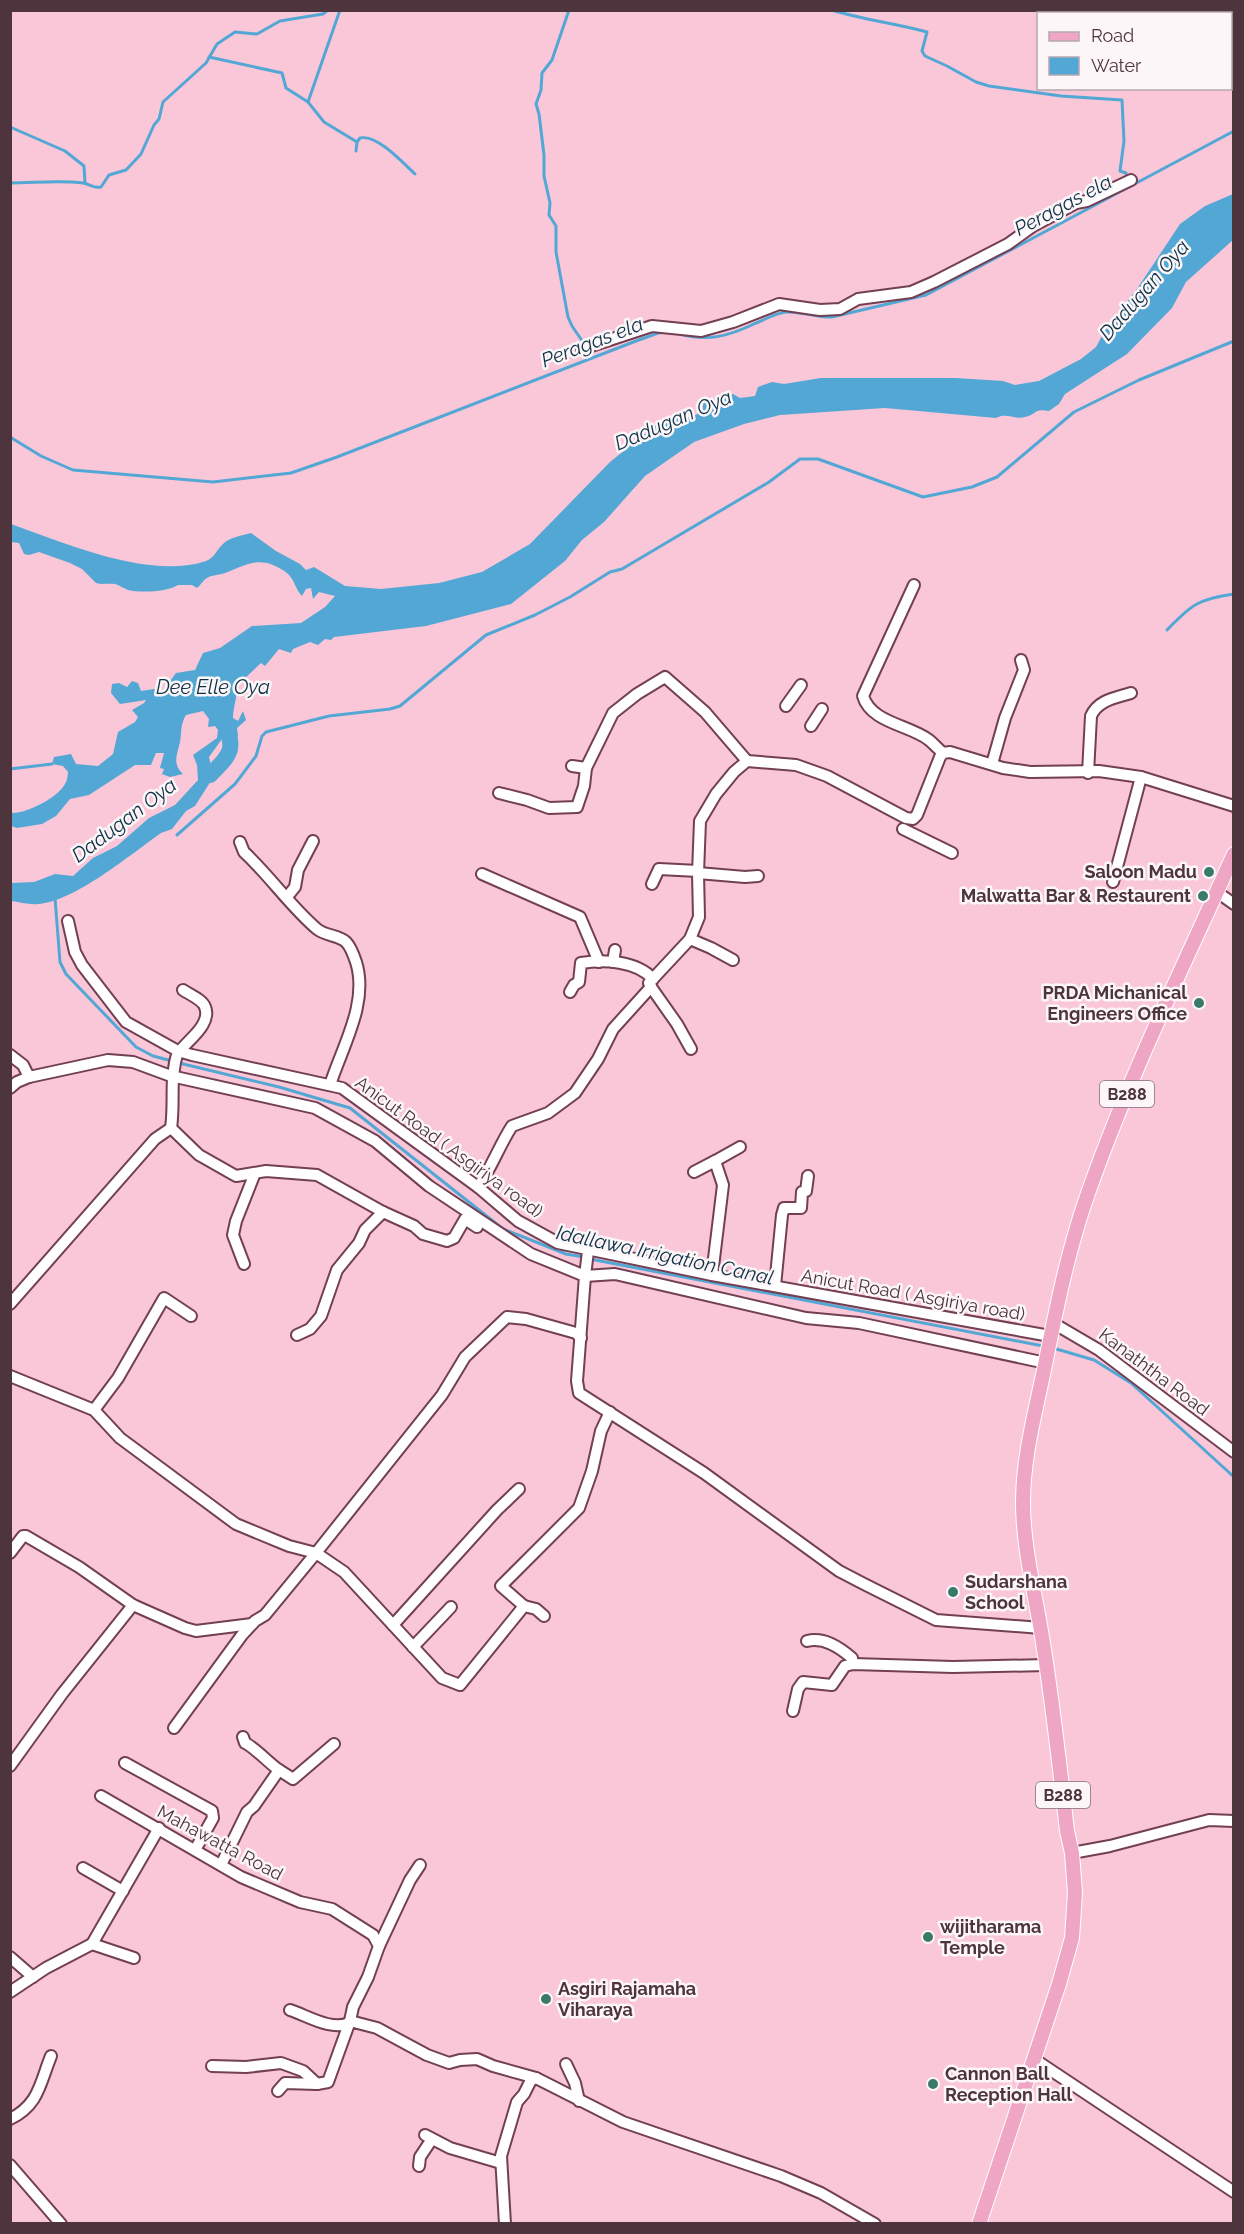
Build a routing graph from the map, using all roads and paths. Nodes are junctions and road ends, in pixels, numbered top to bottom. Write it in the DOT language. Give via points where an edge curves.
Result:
graph roads {
  1 [pos="1131,180"];
  2 [pos="582,348"];
  3 [pos="914,585"];
  4 [pos="1021,660"];
  5 [pos="801,685"];
  6 [pos="1131,693"];
  7 [pos="786,706"];
  8 [pos="822,709"];
  9 [pos="812,726"];
  10 [pos="943,753"];
  11 [pos="747,761"];
  12 [pos="992,764"];
  13 [pos="572,766"];
  14 [pos="585,768"];
  15 [pos="1089,773"];
  16 [pos="1141,777"];
  17 [pos="499,793"];
  18 [pos="1233,806"];
  19 [pos="903,829"];
  20 [pos="313,841"];
  21 [pos="240,842"];
  22 [pos="952,853"];
  23 [pos="1233,854"];
  24 [pos="698,872"];
  25 [pos="482,874"];
  26 [pos="758,876"];
  27 [pos="1113,882"];
  28 [pos="652,884"];
  29 [pos="1216,892"];
  30 [pos="287,897"];
  31 [pos="1233,904"];
  32 [pos="68,921"];
  33 [pos="690,939"];
  34 [pos="615,950"];
  35 [pos="733,960"];
  36 [pos="599,962"];
  37 [pos="613,962"];
  38 [pos="652,983"];
  39 [pos="183,990"];
  40 [pos="570,992"];
  41 [pos="691,1049"];
  42 [pos="10,1055"];
  43 [pos="176,1061"];
  44 [pos="29,1077"];
  45 [pos="330,1085"];
  46 [pos="10,1088"];
  47 [pos="171,1128"];
  48 [pos="740,1147"];
  49 [pos="715,1161"];
  50 [pos="694,1172"];
  51 [pos="255,1173"];
  52 [pos="808,1176"];
  53 [pos="478,1187"];
  54 [pos="383,1212"];
  55 [pos="531,1254"];
  56 [pos="588,1257"];
  57 [pos="244,1264"];
  58 [pos="712,1275"];
  59 [pos="585,1276"];
  60 [pos="775,1286"];
  61 [pos="10,1304"];
  62 [pos="191,1316"];
  63 [pos="1052,1330"];
  64 [pos="297,1335"];
  65 [pos="581,1338"];
  66 [pos="1046,1363"];
  67 [pos="10,1376"];
  68 [pos="94,1410"];
  69 [pos="610,1412"];
  70 [pos="1233,1452"];
  71 [pos="519,1489"];
  72 [pos="10,1553"];
  73 [pos="316,1553"];
  74 [pos="133,1605"];
  75 [pos="524,1606"];
  76 [pos="451,1607"];
  77 [pos="544,1616"];
  78 [pos="252,1624"];
  79 [pos="393,1625"];
  80 [pos="1041,1628"];
  81 [pos="807,1641"];
  82 [pos="416,1650"];
  83 [pos="852,1664"];
  84 [pos="1047,1665"];
  85 [pos="422,1667"];
  86 [pos="793,1712"];
  87 [pos="174,1728"];
  88 [pos="243,1737"];
  89 [pos="334,1744"];
  90 [pos="125,1763"];
  91 [pos="10,1766"];
  92 [pos="279,1770"];
  93 [pos="101,1796"];
  94 [pos="1233,1821"];
  95 [pos="159,1828"];
  96 [pos="195,1850"];
  97 [pos="1072,1853"];
  98 [pos="221,1865"];
  99 [pos="420,1865"];
  100 [pos="83,1868"];
  101 [pos="123,1891"];
  102 [pos="92,1944"];
  103 [pos="379,1947"];
  104 [pos="10,1957"];
  105 [pos="134,1958"];
  106 [pos="33,1977"];
  107 [pos="10,1992"];
  108 [pos="290,2010"];
  109 [pos="350,2022"];
  110 [pos="51,2056"];
  111 [pos="1034,2059"];
  112 [pos="566,2064"];
  113 [pos="212,2066"];
  114 [pos="536,2078"];
  115 [pos="317,2084"];
  116 [pos="278,2091"];
  117 [pos="579,2101"];
  118 [pos="10,2119"];
  119 [pos="501,2163"];
  120 [pos="10,2165"];
  121 [pos="419,2166"];
  122 [pos="1233,2193"];
  123 [pos="61,2223"];
  124 [pos="504,2223"];
  125 [pos="875,2223"];
  126 [pos="980,2223"];
  1 -- 2 [label="street" via="1076,203 1008,244 911,292 858,299 840,309 779,304 701,331 652,326"];
  3 -- 10 [label="street" via="863,696 867,707 928,739"];
  4 -- 12 [label="street" via="1023,670"];
  5 -- 7 [label="street"];
  6 -- 15 [label="street" via="1099,703 1094,709"];
  8 -- 9 [label="street"];
  10 -- 11 [label="street" via="913,819 796,765"];
  10 -- 12 [label="street"];
  11 -- 14 [label="street" via="705,712 665,677 613,713"];
  11 -- 24 [label="street" via="722,787 700,821"];
  12 -- 15 [label="street" via="1030,772"];
  13 -- 14 [label="street"];
  14 -- 17 [label="street" via="577,807 549,808"];
  15 -- 16 [label="street"];
  16 -- 18 [label="street"];
  16 -- 27 [label="street"];
  19 -- 22 [label="street"];
  20 -- 30 [label="street" via="298,870 295,887"];
  21 -- 30 [label="street" via="244,852"];
  23 -- 29 [label="main road, B288"];
  24 -- 26 [label="street"];
  24 -- 28 [label="street" via="659,869"];
  24 -- 33 [label="street" via="699,917"];
  25 -- 36 [label="street" via="580,917"];
  29 -- 31 [label="street"];
  29 -- 63 [label="main road, B288" via="1107,1141 1067,1260"];
  30 -- 45 [label="street" via="319,931 345,941 358,969 358,1010"];
  32 -- 43 [label="street, Anicut Road ( Asgiriya road)" via="82,965 126,1022"];
  33 -- 35 [label="street"];
  33 -- 38 [label="street"];
  34 -- 37 [label="street"];
  36 -- 37 [label="street"];
  36 -- 40 [label="street" via="581,963 579,982"];
  37 -- 38 [label="street" via="648,973"];
  38 -- 41 [label="street"];
  38 -- 53 [label="street" via="613,1029 575,1093 548,1113 512,1126"];
  39 -- 43 [label="street" via="206,1007 206,1017"];
  42 -- 44 [label="street" via="23,1065"];
  43 -- 44 [label="street" via="108,1060"];
  43 -- 45 [label="street, Anicut Road ( Asgiriya road)"];
  43 -- 47 [label="street"];
  43 -- 55 [label="street" via="315,1108 375,1141 429,1186"];
  44 -- 46 [label="street"];
  45 -- 53 [label="street, Anicut Road ( Asgiriya road)" via="342,1088"];
  47 -- 51 [label="street" via="199,1155 236,1176"];
  47 -- 61 [label="street" via="155,1139"];
  48 -- 49 [label="street"];
  49 -- 50 [label="street"];
  49 -- 58 [label="street" via="723,1185"];
  51 -- 54 [label="street" via="317,1175"];
  51 -- 57 [label="street" via="233,1235"];
  52 -- 60 [label="street" via="801,1208 784,1208"];
  53 -- 56 [label="street, Anicut Road ( Asgiriya road)" via="535,1232"];
  54 -- 55 [label="street" via="423,1234 447,1241 454,1238 465,1219"];
  54 -- 64 [label="street" via="337,1270 321,1316 310,1329"];
  55 -- 59 [label="street"];
  56 -- 58 [label="street, Anicut Road ( Asgiriya road)"];
  56 -- 59 [label="street"];
  58 -- 60 [label="street, Anicut Road ( Asgiriya road)"];
  59 -- 65 [label="street"];
  59 -- 66 [label="street" via="615,1274 806,1318 859,1323"];
  60 -- 63 [label="street, Anicut Road ( Asgiriya road)"];
  62 -- 68 [label="street" via="164,1298 118,1378"];
  63 -- 66 [label="main road, B288"];
  63 -- 70 [label="street, Kanaththa Road" via="1099,1350"];
  65 -- 69 [label="street" via="579,1393"];
  65 -- 73 [label="street" via="576,1333 507,1317 465,1358 442,1395"];
  66 -- 80 [label="main road, B288" via="1023,1488 1026,1536"];
  67 -- 68 [label="street"];
  68 -- 73 [label="street" via="120,1438 236,1524"];
  69 -- 75 [label="street" via="579,1508 501,1586"];
  69 -- 80 [label="street" via="704,1473 839,1571 936,1620"];
  71 -- 79 [label="street"];
  72 -- 74 [label="street" via="26,1536 80,1567"];
  73 -- 78 [label="street" via="265,1616"];
  73 -- 79 [label="street" via="344,1572"];
  74 -- 78 [label="street" via="196,1631"];
  74 -- 91 [label="street"];
  75 -- 77 [label="street"];
  75 -- 82 [label="street" via="460,1685 442,1678"];
  76 -- 82 [label="street"];
  78 -- 87 [label="street"];
  79 -- 82 [label="street"];
  80 -- 84 [label="main road, B288"];
  81 -- 83 [label="street" via="831,1644 852,1658"];
  82 -- 85 [label="street" via="424,1663"];
  83 -- 84 [label="street"];
  83 -- 86 [label="street" via="845,1666 832,1685 803,1682"];
  84 -- 97 [label="main road, B288"];
  88 -- 92 [label="street" via="245,1743"];
  89 -- 92 [label="street" via="293,1779"];
  90 -- 96 [label="street" via="212,1811 213,1818"];
  92 -- 98 [label="street" via="247,1812"];
  93 -- 95 [label="street, Mahawatta Road"];
  94 -- 97 [label="street" via="1209,1820"];
  95 -- 96 [label="street, Mahawatta Road"];
  95 -- 101 [label="street"];
  96 -- 98 [label="street, Mahawatta Road"];
  97 -- 111 [label="main road, B288" via="1072,1938"];
  98 -- 103 [label="street, Mahawatta Road" via="300,1902 332,1909 373,1935"];
  99 -- 103 [label="street"];
  100 -- 101 [label="street"];
  101 -- 102 [label="street"];
  102 -- 105 [label="street"];
  102 -- 106 [label="street"];
  103 -- 109 [label="street"];
  104 -- 106 [label="street"];
  106 -- 107 [label="street"];
  108 -- 109 [label="street" via="325,2024"];
  109 -- 114 [label="street" via="377,2028 449,2063 477,2059"];
  109 -- 115 [label="street" via="328,2082"];
  110 -- 118 [label="street" via="36,2098 27,2110"];
  111 -- 122 [label="street"];
  111 -- 126 [label="main road, B288"];
  112 -- 117 [label="street"];
  113 -- 115 [label="street" via="281,2063 303,2071"];
  114 -- 117 [label="street"];
  114 -- 119 [label="street" via="517,2102"];
  115 -- 116 [label="street" via="285,2083"];
  117 -- 125 [label="street" via="623,2122 821,2193"];
  119 -- 121 [label="street" via="450,2148 429,2137"];
  119 -- 124 [label="street"];
  120 -- 123 [label="street"];
}
